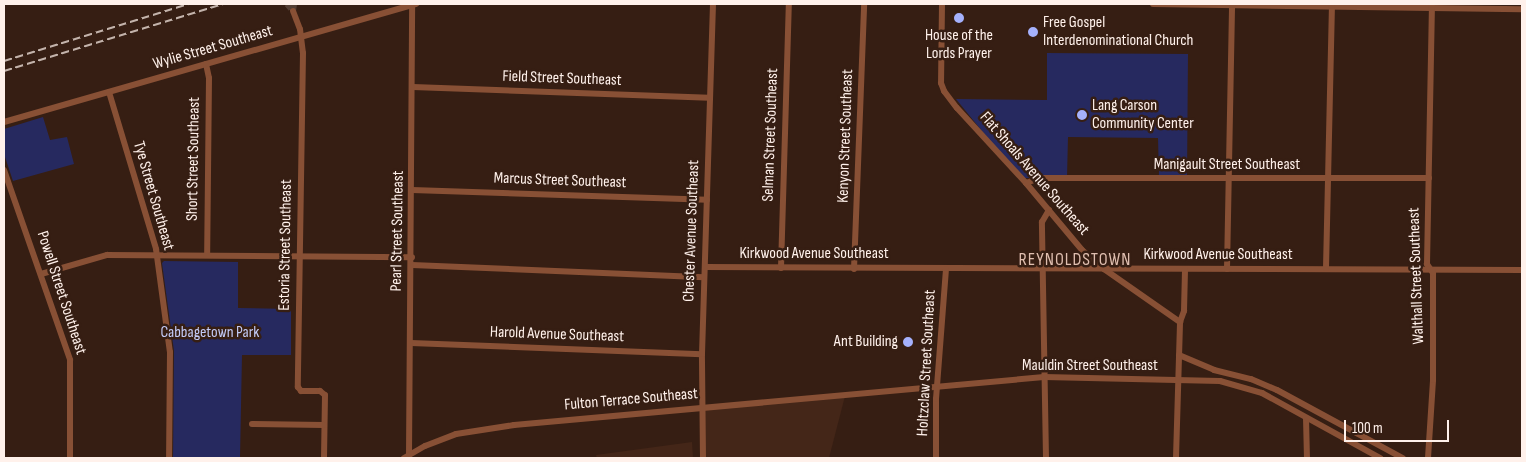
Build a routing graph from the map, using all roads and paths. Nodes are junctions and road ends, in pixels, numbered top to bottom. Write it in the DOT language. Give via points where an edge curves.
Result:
graph roads {
  1 [pos="414,4"];
  2 [pos="713,4"];
  3 [pos="789,4"];
  4 [pos="864,4"];
  5 [pos="942,4"];
  6 [pos="1153,4"];
  7 [pos="1232,4"];
  8 [pos="1332,5"];
  9 [pos="1432,6"];
  10 [pos="1522,9"];
  11 [pos="293,11"];
  12 [pos="301,37"];
  13 [pos="206,64"];
  14 [pos="414,87"];
  15 [pos="109,92"];
  16 [pos="709,98"];
  17 [pos="4,122"];
  18 [pos="4,170"];
  19 [pos="1229,178"];
  20 [pos="1328,178"];
  21 [pos="1429,178"];
  22 [pos="1026,183"];
  23 [pos="412,190"];
  24 [pos="706,200"];
  25 [pos="1048,210"];
  26 [pos="157,254"];
  27 [pos="207,255"];
  28 [pos="300,256"];
  29 [pos="412,257"];
  30 [pos="412,265"];
  31 [pos="705,267"];
  32 [pos="781,268"];
  33 [pos="1326,268"];
  34 [pos="854,269"];
  35 [pos="946,269"];
  36 [pos="1043,269"];
  37 [pos="1104,269"];
  38 [pos="1185,269"];
  39 [pos="1227,269"];
  40 [pos="1430,269"];
  41 [pos="1522,270"];
  42 [pos="41,274"];
  43 [pos="704,277"];
  44 [pos="1180,322"];
  45 [pos="411,342"];
  46 [pos="702,354"];
  47 [pos="1179,355"];
  48 [pos="1044,377"];
  49 [pos="1251,379"];
  50 [pos="1178,380"];
  51 [pos="1220,381"];
  52 [pos="937,386"];
  53 [pos="866,393"];
  54 [pos="701,408"];
  55 [pos="1306,418"];
  56 [pos="252,424"];
  57 [pos="324,425"];
  58 [pos="408,457"];
  59 [pos="70,458"];
  60 [pos="169,458"];
  61 [pos="324,458"];
  62 [pos="703,458"];
  63 [pos="936,458"];
  64 [pos="1046,458"];
  65 [pos="1176,458"];
  66 [pos="1307,458"];
  67 [pos="1380,458"];
  68 [pos="1404,458"];
  69 [pos="1428,458"];
  1 -- 12 [label="street, Wylie Street Southeast"];
  1 -- 14 [label="street, Pearl Street Southeast"];
  2 -- 16 [label="street, Chester Avenue Southeast"];
  3 -- 32 [label="street, Selman Street Southeast"];
  4 -- 34 [label="street, Kenyon Street Southeast"];
  5 -- 22 [label="street, Flat Shoals Avenue Southeast" via="941,77 944,91"];
  6 -- 7 [label="street"];
  7 -- 8 [label="street"];
  7 -- 19 [label="street"];
  8 -- 9 [label="street"];
  8 -- 20 [label="street"];
  9 -- 10 [label="street"];
  9 -- 21 [label="street, Walthall Street Southeast"];
  11 -- 12 [label="street, Estoria Street Southeast"];
  12 -- 13 [label="street, Wylie Street Southeast"];
  12 -- 28 [label="street, Estoria Street Southeast"];
  13 -- 15 [label="street, Wylie Street Southeast"];
  13 -- 27 [label="street, Short Street Southeast" via="209,78"];
  14 -- 16 [label="street, Field Street Southeast"];
  14 -- 23 [label="street, Pearl Street Southeast"];
  15 -- 17 [label="street, Wylie Street Southeast"];
  15 -- 26 [label="street, Tye Street Southeast"];
  16 -- 24 [label="street, Chester Avenue Southeast"];
  18 -- 42 [label="street, Powell Street Southeast"];
  19 -- 20 [label="street, Manigault Street Southeast"];
  19 -- 22 [label="street, Manigault Street Southeast" via="1040,178"];
  19 -- 39 [label="street"];
  20 -- 21 [label="street, Manigault Street Southeast"];
  20 -- 33 [label="street"];
  21 -- 40 [label="street, Walthall Street Southeast"];
  22 -- 25 [label="street, Flat Shoals Avenue Southeast"];
  23 -- 24 [label="street, Marcus Street Southeast"];
  23 -- 29 [label="street, Pearl Street Southeast"];
  24 -- 31 [label="street, Chester Avenue Southeast"];
  25 -- 36 [label="street" via="1042,222"];
  25 -- 37 [label="street, Flat Shoals Avenue Southeast" via="1082,250"];
  26 -- 27 [label="street"];
  26 -- 42 [label="street" via="107,254"];
  26 -- 60 [label="street, Tye Street Southeast" via="170,352"];
  27 -- 28 [label="street"];
  28 -- 29 [label="street"];
  28 -- 57 [label="street, Estoria Street Southeast" via="298,387 301,391 324,393"];
  29 -- 30 [label="street, Pearl Street Southeast"];
  30 -- 43 [label="street"];
  30 -- 45 [label="street, Pearl Street Southeast"];
  31 -- 32 [label="street, Kirkwood Avenue Southeast"];
  31 -- 43 [label="street, Chester Avenue Southeast"];
  32 -- 34 [label="street, Kirkwood Avenue Southeast"];
  33 -- 39 [label="street, Kirkwood Avenue Southeast"];
  33 -- 40 [label="street, Kirkwood Avenue Southeast"];
  34 -- 35 [label="street, Kirkwood Avenue Southeast"];
  35 -- 36 [label="street, Kirkwood Avenue Southeast"];
  35 -- 52 [label="street, Holtzclaw Street Southeast"];
  36 -- 37 [label="street, Kirkwood Avenue Southeast"];
  36 -- 48 [label="street"];
  37 -- 38 [label="street, Kirkwood Avenue Southeast"];
  37 -- 44 [label="street, Flat Shoals Avenue Southeast"];
  38 -- 39 [label="street, Kirkwood Avenue Southeast"];
  38 -- 44 [label="street" via="1184,311"];
  40 -- 41 [label="street, Kirkwood Avenue Southeast"];
  40 -- 69 [label="street, Walthall Street Southeast" via="1433,380"];
  42 -- 59 [label="street, Powell Street Southeast" via="70,360"];
  43 -- 46 [label="street, Chester Avenue Southeast"];
  44 -- 47 [label="street"];
  45 -- 46 [label="street, Harold Avenue Southeast"];
  45 -- 58 [label="street, Pearl Street Southeast"];
  46 -- 54 [label="street, Chester Avenue Southeast"];
  47 -- 49 [label="street" via="1214,370"];
  47 -- 50 [label="street"];
  48 -- 50 [label="street, Mauldin Street Southeast"];
  48 -- 52 [label="street, Mauldin Street Southeast"];
  48 -- 64 [label="street"];
  49 -- 51 [label="street"];
  49 -- 68 [label="street" via="1278,390"];
  50 -- 51 [label="street, Mauldin Street Southeast"];
  50 -- 65 [label="street"];
  51 -- 55 [label="street, Mauldin Street Southeast" via="1262,393"];
  52 -- 53 [label="street, Mauldin Street Southeast"];
  52 -- 63 [label="street, Holtzclaw Street Southeast"];
  53 -- 54 [label="street, Fulton Terrace Southeast"];
  54 -- 58 [label="street, Fulton Terrace Southeast" via="473,430 440,439"];
  54 -- 62 [label="street, Chester Avenue Southeast"];
  55 -- 66 [label="street"];
  55 -- 67 [label="street"];
  56 -- 57 [label="street"];
  57 -- 61 [label="street, Estoria Street Southeast"];
}
